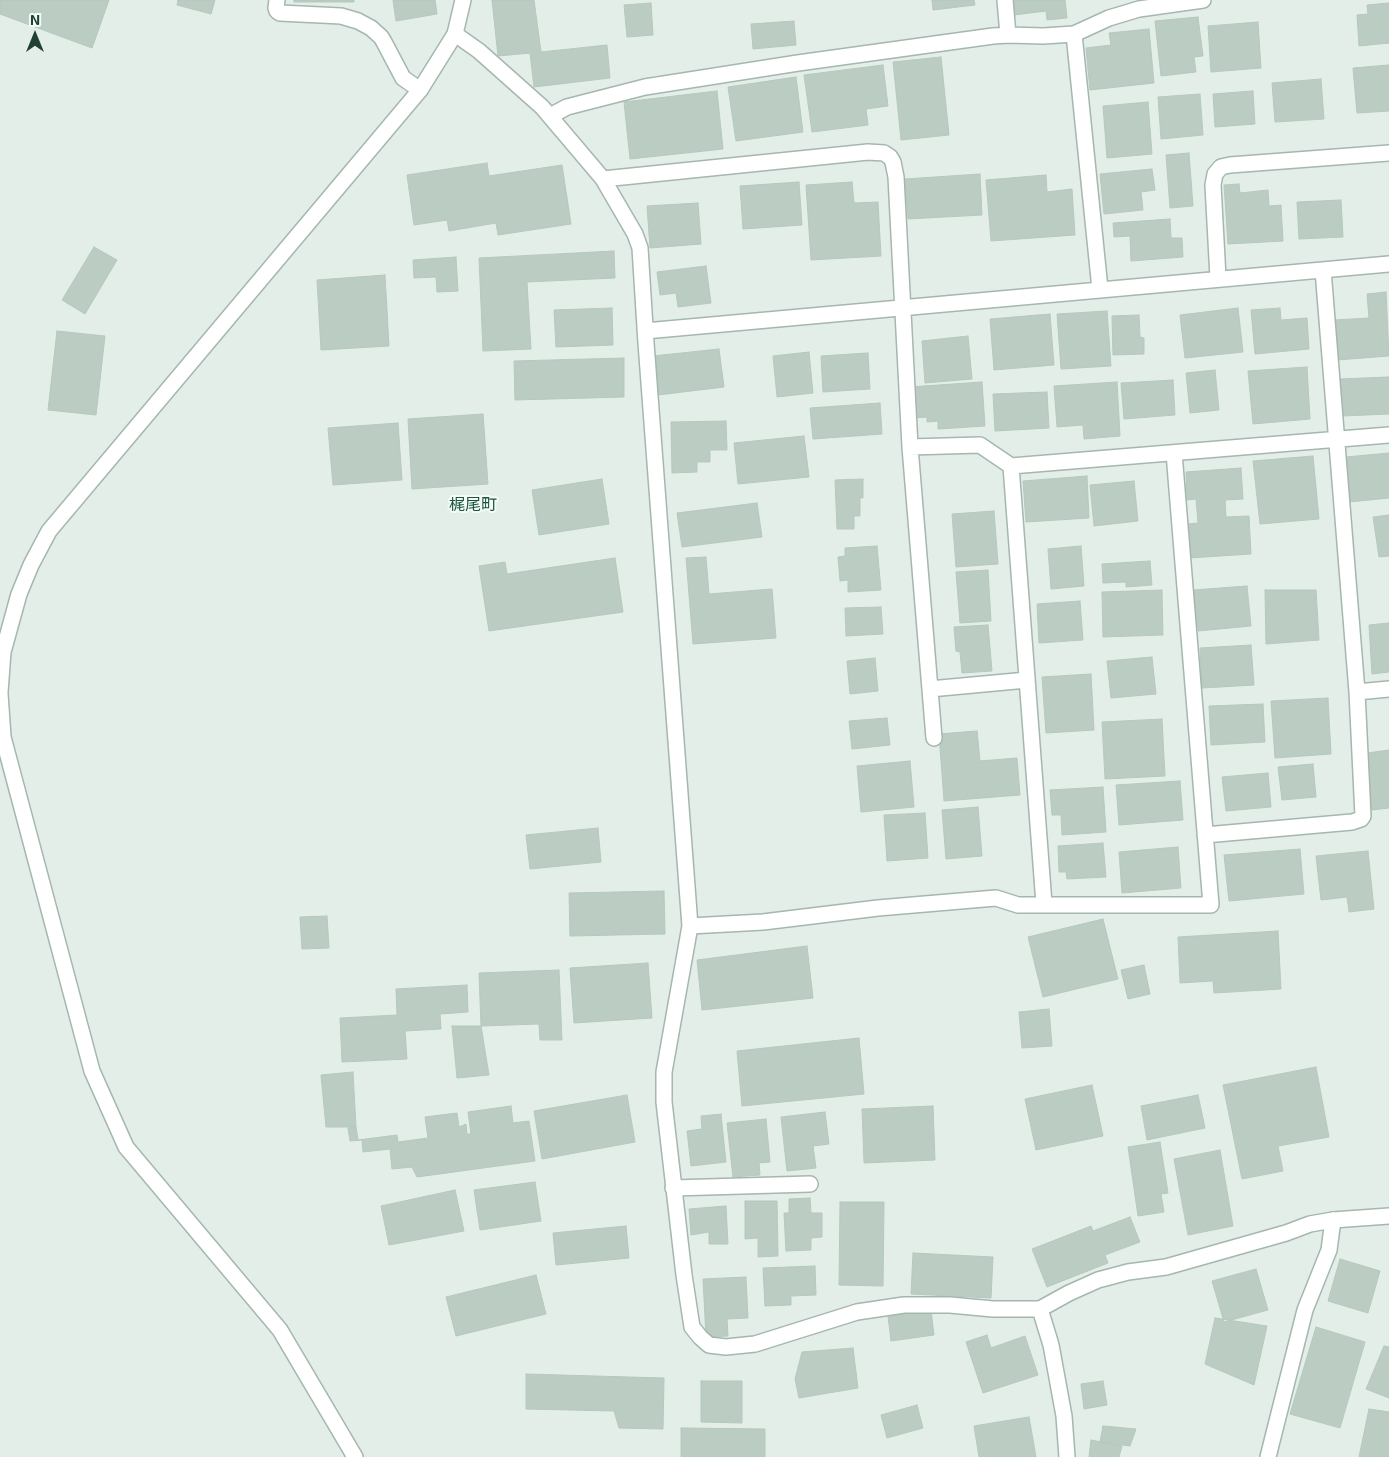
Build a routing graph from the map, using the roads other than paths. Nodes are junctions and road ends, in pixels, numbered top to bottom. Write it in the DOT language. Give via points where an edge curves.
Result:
graph roads {
  1 [pos="277,0"];
  2 [pos="463,0"];
  3 [pos="1005,0"];
  4 [pos="1203,0"];
  5 [pos="1139,4"];
  6 [pos="455,34"];
  7 [pos="1074,34"];
  8 [pos="1008,35"];
  9 [pos="420,90"];
  10 [pos="550,116"];
  11 [pos="1389,153"];
  12 [pos="603,179"];
  13 [pos="1389,264"];
  14 [pos="1323,270"];
  15 [pos="1218,278"];
  16 [pos="1100,289"];
  17 [pos="902,307"];
  18 [pos="645,331"];
  19 [pos="1389,435"];
  20 [pos="1337,439"];
  21 [pos="910,447"];
  22 [pos="1174,452"];
  23 [pos="1011,466"];
  24 [pos="1027,680"];
  25 [pos="930,689"];
  26 [pos="1389,689"];
  27 [pos="1358,692"];
  28 [pos="0,693"];
  29 [pos="934,738"];
  30 [pos="1205,835"];
  31 [pos="1044,904"];
  32 [pos="690,926"];
  33 [pos="810,1184"];
  34 [pos="673,1188"];
  35 [pos="1389,1216"];
  36 [pos="1333,1220"];
  37 [pos="1040,1309"];
  38 [pos="355,1457"];
  39 [pos="1067,1457"];
  40 [pos="1268,1457"];
  1 -- 9 [label="street" via="276,8 280,13 341,16 371,28 381,37 403,78"];
  2 -- 6 [label="street"];
  3 -- 8 [label="street"];
  4 -- 5 [label="street"];
  5 -- 7 [label="street"];
  6 -- 9 [label="street"];
  6 -- 10 [label="street" via="485,56"];
  7 -- 8 [label="street"];
  7 -- 16 [label="street"];
  8 -- 10 [label="street" via="645,87 567,107"];
  9 -- 28 [label="street" via="49,531 19,594 3,652"];
  10 -- 12 [label="street"];
  11 -- 15 [label="street" via="1221,167 1213,185"];
  12 -- 17 [label="street" via="868,152 884,154 890,157 896,169"];
  12 -- 18 [label="street" via="640,248"];
  13 -- 14 [label="street"];
  14 -- 15 [label="street"];
  14 -- 20 [label="street"];
  15 -- 16 [label="street"];
  16 -- 17 [label="street"];
  17 -- 18 [label="street"];
  17 -- 21 [label="street"];
  18 -- 32 [label="street"];
  19 -- 20 [label="street"];
  20 -- 22 [label="street"];
  20 -- 27 [label="street"];
  21 -- 23 [label="street" via="980,445"];
  21 -- 25 [label="street"];
  22 -- 23 [label="street"];
  22 -- 30 [label="street"];
  23 -- 24 [label="street"];
  24 -- 25 [label="street"];
  24 -- 31 [label="street"];
  25 -- 29 [label="street"];
  26 -- 27 [label="street"];
  27 -- 30 [label="street" via="1361,819"];
  28 -- 38 [label="street" via="3,737 92,1071 126,1147 280,1330"];
  30 -- 31 [label="street" via="1211,905"];
  31 -- 32 [label="street" via="1018,905 996,898 762,922"];
  32 -- 34 [label="street" via="664,1072"];
  33 -- 34 [label="street"];
  34 -- 37 [label="street" via="692,1327 710,1344 726,1347 755,1344 857,1312 904,1305"];
  35 -- 36 [label="street"];
  36 -- 37 [label="street" via="1166,1267 1098,1280"];
  36 -- 40 [label="street" via="1329,1250 1305,1310"];
  37 -- 39 [label="street" via="1051,1344 1064,1416"];
}
